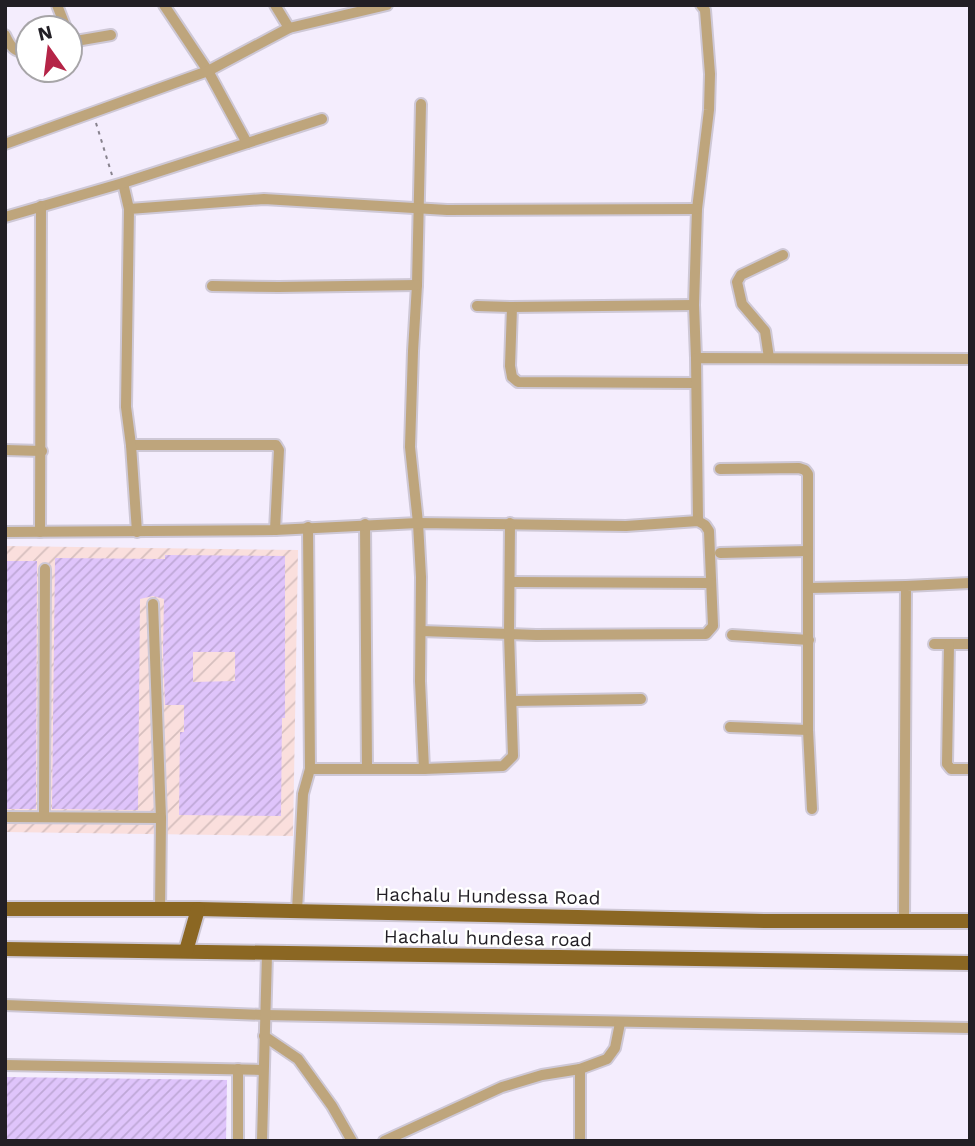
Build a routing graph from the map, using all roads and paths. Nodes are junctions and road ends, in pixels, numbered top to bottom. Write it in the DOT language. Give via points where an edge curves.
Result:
graph roads {
  1 [pos="164,5"];
  2 [pos="275,5"];
  3 [pos="387,5"];
  4 [pos="701,5"];
  5 [pos="359,8"];
  6 [pos="289,28"];
  7 [pos="5,35"];
  8 [pos="111,35"];
  9 [pos="84,39"];
  10 [pos="14,49"];
  11 [pos="208,71"];
  12 [pos="421,104"];
  13 [pos="93,113"];
  14 [pos="322,119"];
  15 [pos="247,143"];
  16 [pos="5,144"];
  17 [pos="119,184"];
  18 [pos="41,206"];
  19 [pos="129,209"];
  20 [pos="418,209"];
  21 [pos="697,209"];
  22 [pos="5,217"];
  23 [pos="783,255"];
  24 [pos="417,285"];
  25 [pos="212,286"];
  26 [pos="694,304"];
  27 [pos="477,306"];
  28 [pos="512,307"];
  29 [pos="695,358"];
  30 [pos="769,358"];
  31 [pos="970,359"];
  32 [pos="695,383"];
  33 [pos="131,445"];
  34 [pos="5,450"];
  35 [pos="41,451"];
  36 [pos="720,469"];
  37 [pos="698,521"];
  38 [pos="418,523"];
  39 [pos="510,523"];
  40 [pos="365,524"];
  41 [pos="308,527"];
  42 [pos="275,530"];
  43 [pos="40,531"];
  44 [pos="5,532"];
  45 [pos="137,532"];
  46 [pos="808,551"];
  47 [pos="720,553"];
  48 [pos="45,569"];
  49 [pos="511,582"];
  50 [pos="711,583"];
  51 [pos="970,583"];
  52 [pos="906,586"];
  53 [pos="809,588"];
  54 [pos="153,604"];
  55 [pos="421,631"];
  56 [pos="509,634"];
  57 [pos="732,635"];
  58 [pos="809,640"];
  59 [pos="934,644"];
  60 [pos="949,644"];
  61 [pos="970,644"];
  62 [pos="641,699"];
  63 [pos="512,701"];
  64 [pos="730,727"];
  65 [pos="808,730"];
  66 [pos="367,768"];
  67 [pos="310,769"];
  68 [pos="424,769"];
  69 [pos="970,769"];
  70 [pos="812,809"];
  71 [pos="5,817"];
  72 [pos="44,817"];
  73 [pos="161,818"];
  74 [pos="5,909"];
  75 [pos="198,909"];
  76 [pos="160,910"];
  77 [pos="297,911"];
  78 [pos="904,921"];
  79 [pos="970,921"];
  80 [pos="5,950"];
  81 [pos="186,951"];
  82 [pos="267,954"];
  83 [pos="970,963"];
  84 [pos="5,1005"];
  85 [pos="265,1015"];
  86 [pos="620,1023"];
  87 [pos="970,1028"];
  88 [pos="264,1036"];
  89 [pos="5,1065"];
  90 [pos="238,1069"];
  91 [pos="580,1069"];
  92 [pos="263,1070"];
  93 [pos="238,1141"];
  94 [pos="262,1141"];
  95 [pos="352,1141"];
  96 [pos="384,1141"];
  97 [pos="580,1141"];
  1 -- 11 [label="street"];
  2 -- 6 [label="street"];
  3 -- 5 [label="street"];
  4 -- 21 [label="street" via="710,74"];
  5 -- 6 [label="street"];
  6 -- 11 [label="street"];
  7 -- 10 [label="street"];
  8 -- 9 [label="street"];
  11 -- 13 [label="street"];
  11 -- 15 [label="street"];
  12 -- 20 [label="street"];
  13 -- 16 [label="street"];
  13 -- 17 [label="path"];
  14 -- 15 [label="street"];
  15 -- 17 [label="street"];
  17 -- 18 [label="street"];
  17 -- 19 [label="street"];
  18 -- 22 [label="street"];
  18 -- 35 [label="street"];
  19 -- 20 [label="street" via="264,199"];
  19 -- 33 [label="street" via="126,407"];
  20 -- 21 [label="street"];
  20 -- 24 [label="street"];
  21 -- 26 [label="street"];
  23 -- 30 [label="street" via="741,275 737,282 742,304 765,331"];
  24 -- 25 [label="street"];
  24 -- 38 [label="street" via="410,447"];
  26 -- 28 [label="street"];
  26 -- 29 [label="street"];
  27 -- 28 [label="street"];
  28 -- 32 [label="street" via="510,366 512,377 519,382"];
  29 -- 30 [label="street"];
  29 -- 32 [label="street"];
  30 -- 31 [label="street"];
  32 -- 37 [label="street"];
  33 -- 42 [label="street" via="276,445"];
  33 -- 45 [label="street"];
  34 -- 35 [label="street"];
  35 -- 43 [label="street"];
  36 -- 46 [label="street" via="806,470"];
  37 -- 39 [label="street" via="626,526"];
  37 -- 50 [label="street" via="709,531"];
  38 -- 39 [label="street"];
  38 -- 40 [label="street"];
  38 -- 55 [label="street"];
  39 -- 49 [label="street"];
  40 -- 41 [label="street"];
  40 -- 66 [label="street"];
  41 -- 42 [label="street"];
  41 -- 67 [label="street"];
  42 -- 45 [label="street"];
  43 -- 44 [label="street"];
  43 -- 45 [label="street"];
  46 -- 47 [label="street"];
  46 -- 53 [label="street"];
  48 -- 72 [label="street"];
  49 -- 50 [label="street"];
  49 -- 56 [label="street"];
  50 -- 56 [label="street" via="713,626 706,634"];
  51 -- 52 [label="street"];
  52 -- 53 [label="street"];
  52 -- 78 [label="street"];
  53 -- 58 [label="street"];
  54 -- 73 [label="street"];
  55 -- 56 [label="street"];
  55 -- 68 [label="street"];
  56 -- 63 [label="street"];
  57 -- 58 [label="street"];
  58 -- 65 [label="street"];
  59 -- 60 [label="street"];
  60 -- 61 [label="street"];
  60 -- 69 [label="street" via="947,764 951,769"];
  62 -- 63 [label="street"];
  63 -- 68 [label="street" via="513,756 509,763"];
  64 -- 65 [label="street"];
  65 -- 70 [label="street"];
  66 -- 67 [label="street"];
  66 -- 68 [label="street"];
  67 -- 77 [label="street" via="303,794"];
  71 -- 72 [label="street"];
  72 -- 73 [label="street"];
  73 -- 76 [label="street"];
  74 -- 76 [label="main road, Hachalu Hundessa Road"];
  75 -- 76 [label="main road, Hachalu Hundessa Road"];
  75 -- 77 [label="main road, Hachalu Hundessa Road"];
  75 -- 81 [label="main road"];
  77 -- 78 [label="main road, Hachalu Hundessa Road"];
  78 -- 79 [label="main road, Hachalu Hundessa Road"];
  80 -- 81 [label="main road, Hachalu hundesa road"];
  81 -- 82 [label="main road, Hachalu hundesa road"];
  82 -- 83 [label="main road, Hachalu hundesa road"];
  82 -- 85 [label="street"];
  84 -- 85 [label="street"];
  85 -- 86 [label="street"];
  85 -- 88 [label="street"];
  86 -- 87 [label="street"];
  86 -- 91 [label="street" via="610,1057"];
  88 -- 92 [label="street"];
  88 -- 95 [label="street" via="298,1059"];
  89 -- 90 [label="street"];
  90 -- 92 [label="street"];
  90 -- 93 [label="street"];
  91 -- 96 [label="street" via="542,1074 502,1087"];
  91 -- 97 [label="street"];
  92 -- 94 [label="street"];
}
